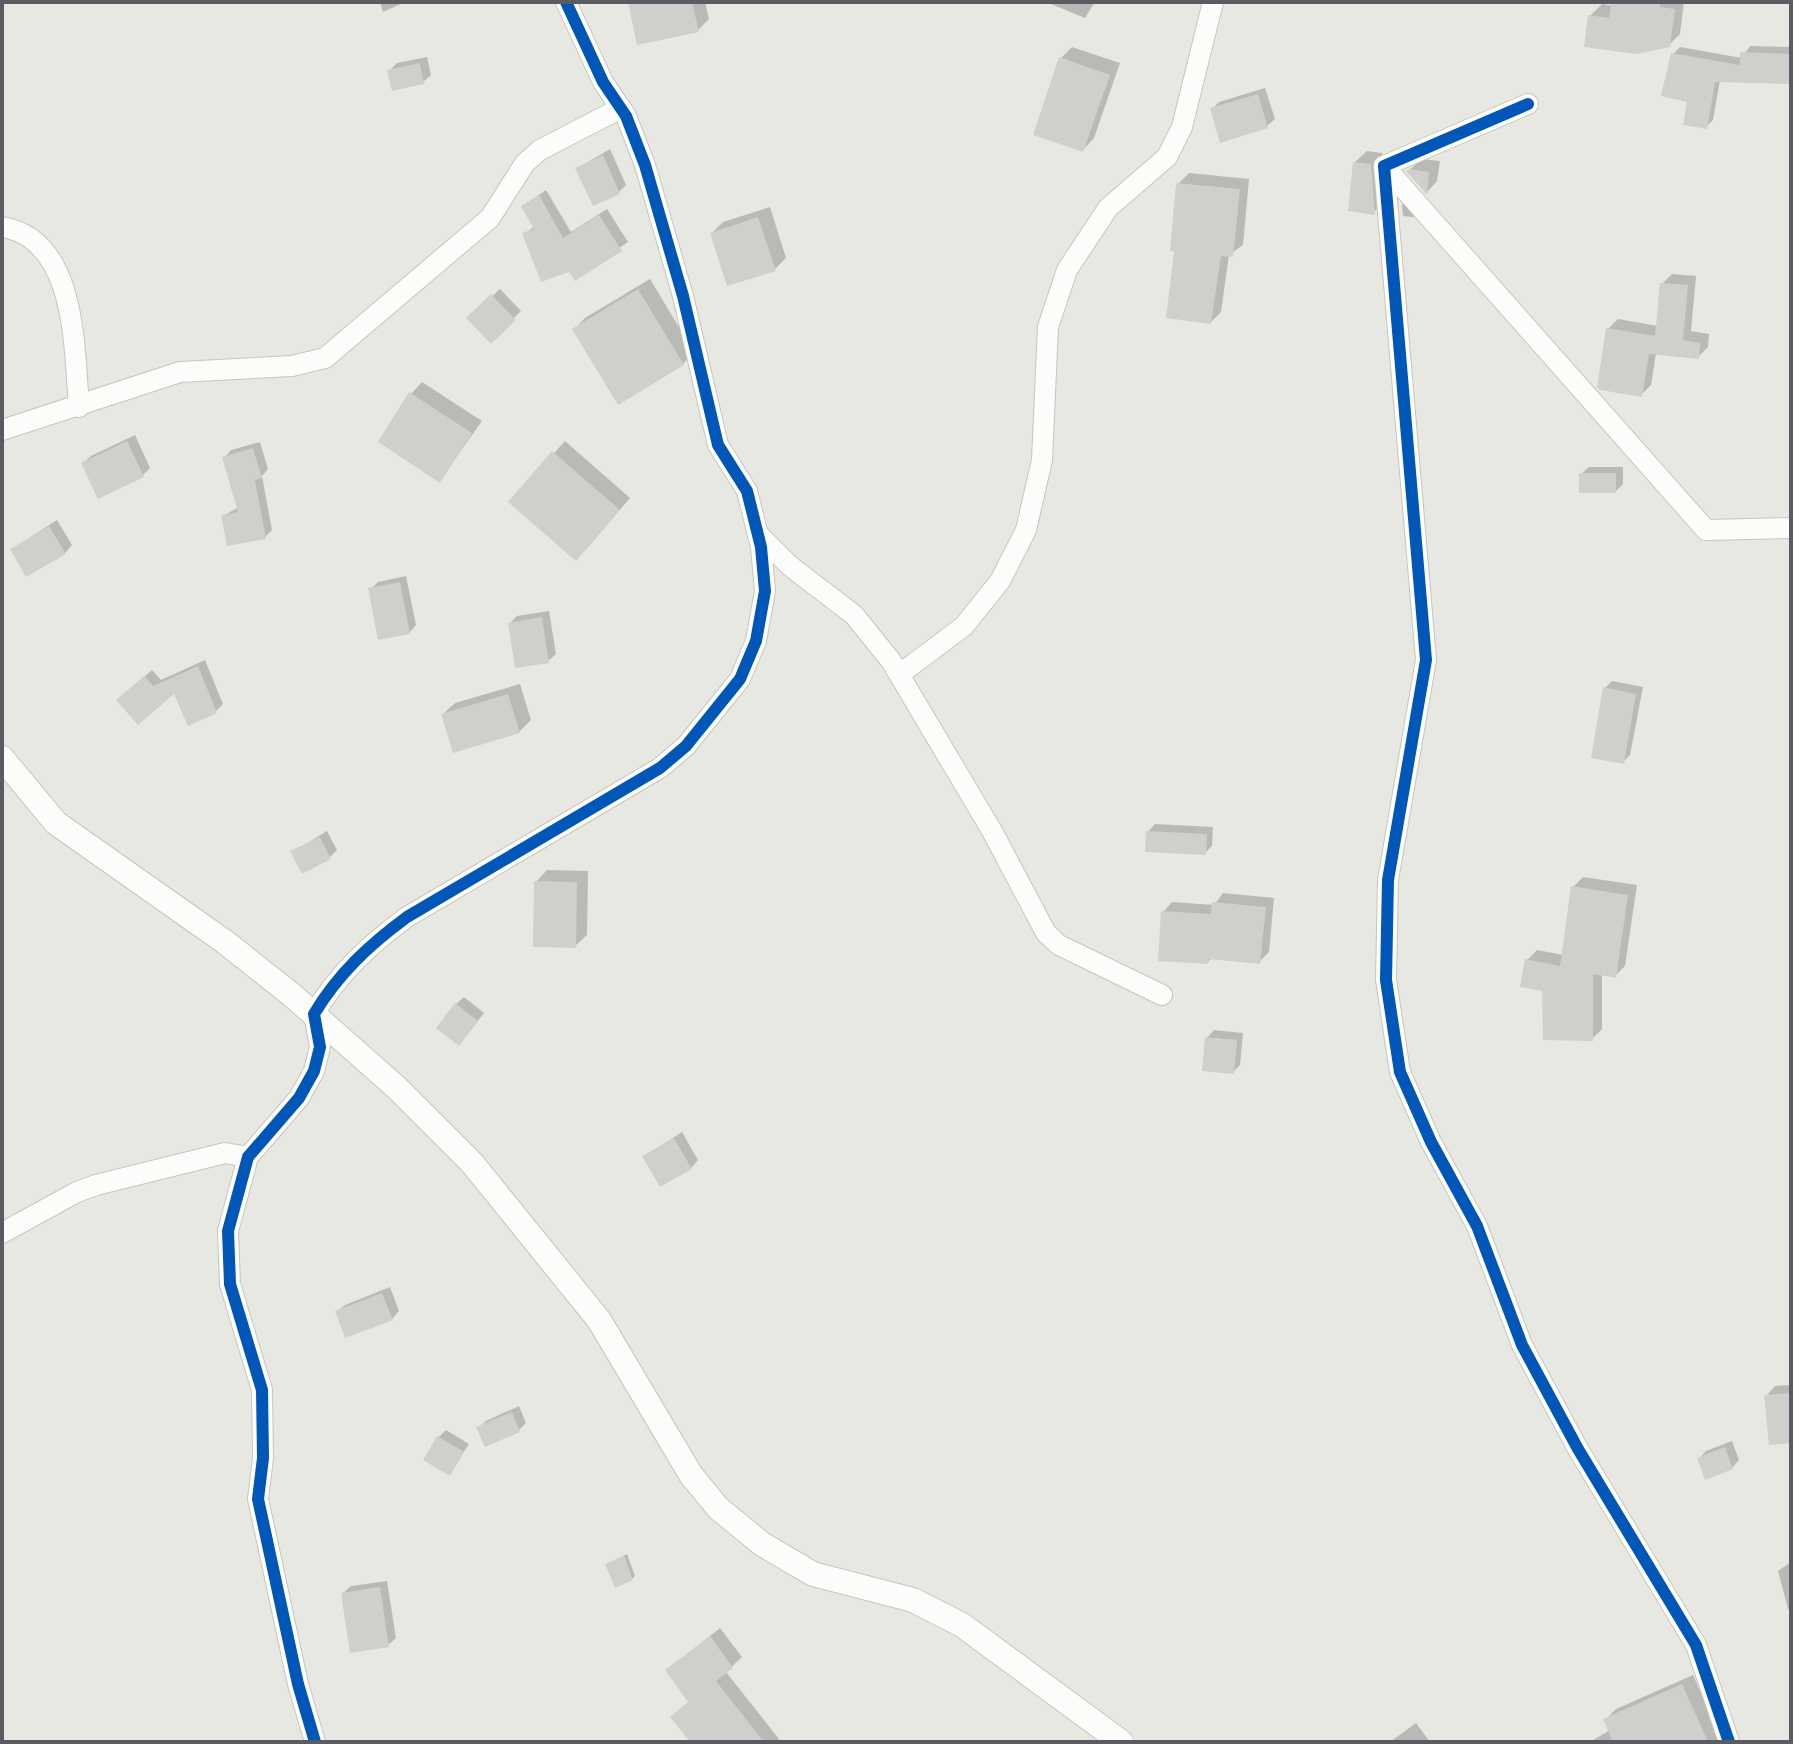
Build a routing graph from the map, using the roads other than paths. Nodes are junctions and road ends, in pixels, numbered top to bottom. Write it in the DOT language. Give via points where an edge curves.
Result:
graph roads {
  1 [pos="566,2"];
  2 [pos="1213,2"];
  3 [pos="1528,104"];
  4 [pos="621,108"];
  5 [pos="1384,166"];
  6 [pos="2,227"];
  7 [pos="79,407"];
  8 [pos="2,430"];
  9 [pos="1791,528"];
  10 [pos="758,534"];
  11 [pos="900,674"];
  12 [pos="2,758"];
  13 [pos="1162,995"];
  14 [pos="314,1014"];
  15 [pos="248,1157"];
  16 [pos="2,1233"];
  17 [pos="315,1742"];
  18 [pos="1121,1742"];
  19 [pos="1729,1742"];
  1 -- 4 [label="street" via="603,82"];
  2 -- 11 [label="street" via="1182,127 1167,157 1108,208 1067,270 1048,327 1042,460 1026,530 1000,581 964,626"];
  3 -- 5 [label="street"];
  4 -- 7 [label="street" via="540,150 525,163 490,218 325,358 292,366 180,372"];
  4 -- 10 [label="street" via="645,165 683,296 718,445 747,491"];
  5 -- 9 [label="street" via="1706,530"];
  5 -- 19 [label="street" via="1426,660 1388,880 1386,980 1400,1072 1477,1226 1522,1345 1696,1645"];
  6 -- 7 [label="street" via="31,237 54,263 68,314"];
  7 -- 8 [label="street"];
  10 -- 11 [label="street" via="854,615"];
  10 -- 14 [label="street" via="765,591 756,641 740,679 686,746 660,768 398,924 353,961"];
  11 -- 13 [label="street" via="1046,933 1059,945"];
  12 -- 14 [label="street" via="56,823 225,942"];
  14 -- 15 [label="street" via="320,1047 314,1071 299,1098"];
  14 -- 18 [label="street" via="472,1163 568,1277 691,1475 718,1508 762,1544 813,1574 913,1600 962,1625"];
  15 -- 16 [label="street" via="225,1153 96,1185"];
  15 -- 17 [label="street" via="228,1231 230,1284 262,1390 258,1499"];
}
